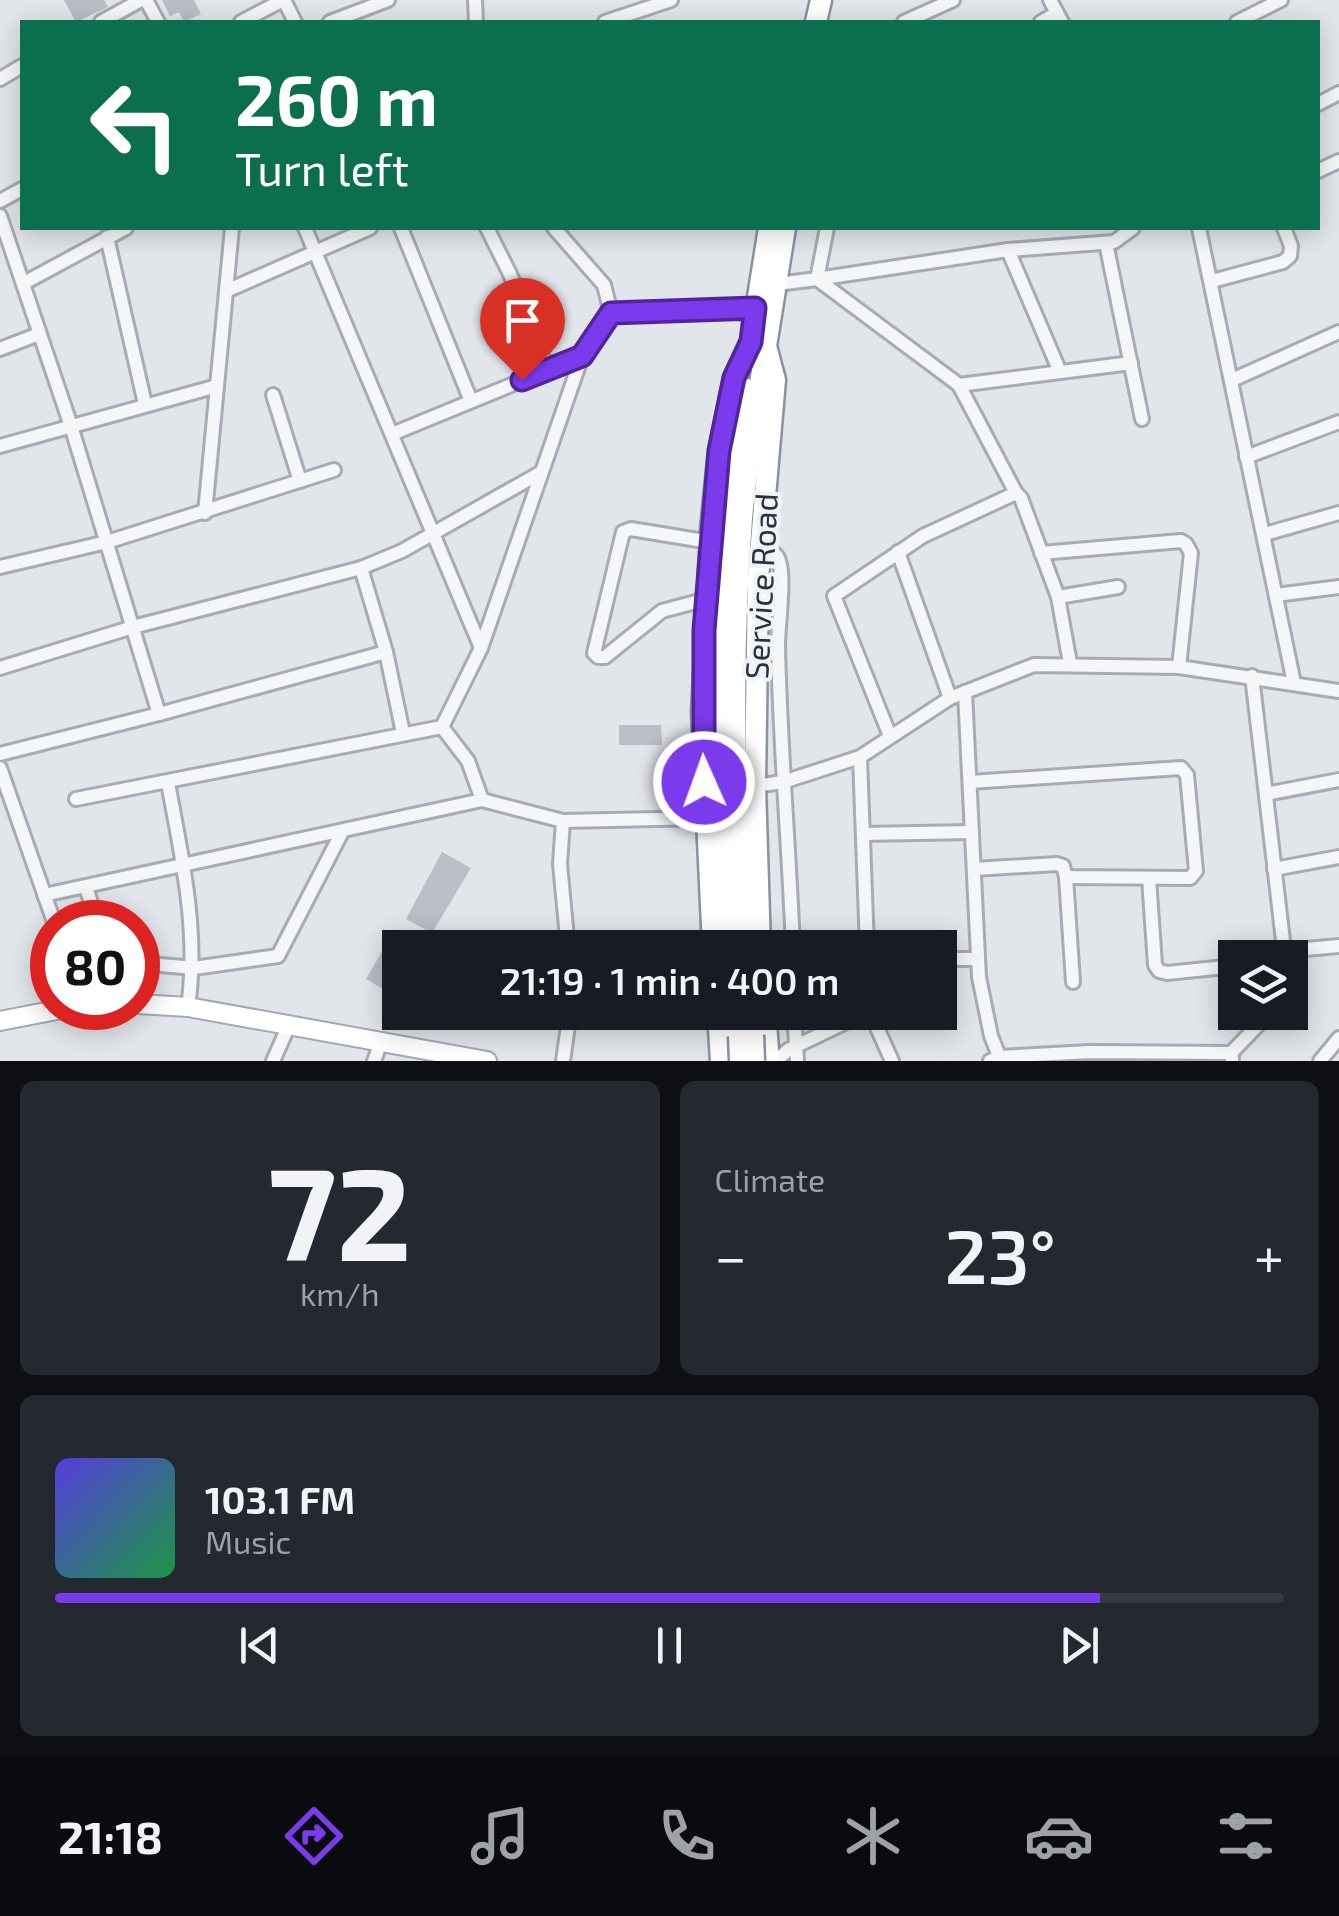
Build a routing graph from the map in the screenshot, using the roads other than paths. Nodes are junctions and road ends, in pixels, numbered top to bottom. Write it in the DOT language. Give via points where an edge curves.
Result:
graph roads {
  1 [pos="144,0"];
  2 [pos="283,0"];
  3 [pos="388,0"];
  4 [pos="671,0"];
  5 [pos="953,0"];
  6 [pos="1050,0"];
  7 [pos="1281,0"];
  8 [pos="939,6"];
  9 [pos="1060,18"];
  10 [pos="626,19"];
  11 [pos="105,20"];
  12 [pos="244,20"];
  13 [pos="335,20"];
  14 [pos="908,20"];
  15 [pos="946,20"];
  16 [pos="1241,20"];
  17 [pos="0,216"];
  18 [pos="122,230"];
  19 [pos="232,230"];
  20 [pos="307,230"];
  21 [pos="366,230"];
  22 [pos="401,230"];
  23 [pos="489,230"];
  24 [pos="556,230"];
  25 [pos="768,230"];
  26 [pos="785,230"];
  27 [pos="826,230"];
  28 [pos="1130,230"];
  29 [pos="1199,230"];
  30 [pos="1285,230"];
  31 [pos="107,238"];
  32 [pos="1106,242"];
  33 [pos="1008,250"];
  34 [pos="316,253"];
  35 [pos="817,279"];
  36 [pos="1212,281"];
  37 [pos="24,283"];
  38 [pos="777,284"];
  39 [pos="226,290"];
  40 [pos="755,308"];
  41 [pos="611,313"];
  42 [pos="1339,332"];
  43 [pos="39,334"];
  44 [pos="758,344"];
  45 [pos="0,349"];
  46 [pos="582,356"];
  47 [pos="1131,363"];
  48 [pos="548,370"];
  49 [pos="1060,372"];
  50 [pos="1232,380"];
  51 [pos="958,385"];
  52 [pos="217,386"];
  53 [pos="273,395"];
  54 [pos="471,401"];
  55 [pos="144,404"];
  56 [pos="1142,419"];
  57 [pos="1339,422"];
  58 [pos="71,426"];
  59 [pos="392,434"];
  60 [pos="0,446"];
  61 [pos="1246,457"];
  62 [pos="334,470"];
  63 [pos="540,472"];
  64 [pos="300,481"];
  65 [pos="1016,493"];
  66 [pos="205,512"];
  67 [pos="1339,514"];
  68 [pos="433,533"];
  69 [pos="1265,534"];
  70 [pos="106,542"];
  71 [pos="710,542"];
  72 [pos="898,552"];
  73 [pos="1041,552"];
  74 [pos="760,553"];
  75 [pos="0,567"];
  76 [pos="362,568"];
  77 [pos="1118,586"];
  78 [pos="1339,587"];
  79 [pos="1276,595"];
  80 [pos="1058,597"];
  81 [pos="706,598"];
  82 [pos="134,627"];
  83 [pos="481,648"];
  84 [pos="386,652"];
  85 [pos="1070,663"];
  86 [pos="1178,667"];
  87 [pos="0,668"];
  88 [pos="1252,676"];
  89 [pos="1294,683"];
  90 [pos="1339,691"];
  91 [pos="964,692"];
  92 [pos="950,698"];
  93 [pos="159,714"];
  94 [pos="442,727"];
  95 [pos="403,733"];
  96 [pos="890,736"];
  97 [pos="0,754"];
  98 [pos="860,758"];
  99 [pos="0,768"];
  100 [pos="1339,780"];
  101 [pos="783,782"];
  102 [pos="970,782"];
  103 [pos="168,784"];
  104 [pos="755,786"];
  105 [pos="1266,794"];
  106 [pos="76,799"];
  107 [pos="482,800"];
  108 [pos="705,818"];
  109 [pos="562,821"];
  110 [pos="342,832"];
  111 [pos="972,832"];
  112 [pos="863,834"];
  113 [pos="1339,857"];
  114 [pos="183,865"];
  115 [pos="974,869"];
  116 [pos="1274,870"];
  117 [pos="1066,877"];
  118 [pos="1149,878"];
  119 [pos="86,887"];
  120 [pos="44,895"];
  121 [pos="46,900"];
  122 [pos="90,900"];
  123 [pos="566,930"];
  124 [pos="712,930"];
  125 [pos="729,930"];
  126 [pos="745,930"];
  127 [pos="759,930"];
  128 [pos="791,930"];
  129 [pos="866,930"];
  130 [pos="1283,940"];
  131 [pos="1339,946"];
  132 [pos="1308,951"];
  133 [pos="957,959"];
  134 [pos="978,959"];
  135 [pos="160,965"];
  136 [pos="194,968"];
  137 [pos="1218,968"];
  138 [pos="1072,982"];
  139 [pos="160,1006"];
  140 [pos="188,1008"];
  141 [pos="30,1014"];
  142 [pos="1,1018"];
  143 [pos="289,1025"];
  144 [pos="567,1030"];
  145 [pos="720,1030"];
  146 [pos="749,1030"];
  147 [pos="838,1030"];
  148 [pos="877,1030"];
  149 [pos="1254,1030"];
  150 [pos="1339,1038"];
  151 [pos="381,1042"];
  152 [pos="763,1052"];
  153 [pos="409,1054"];
  154 [pos="796,1054"];
  155 [pos="1092,1056"];
  156 [pos="1232,1057"];
  157 [pos="722,1059"];
  158 [pos="997,1060"];
  159 [pos="273,1061"];
  160 [pos="374,1061"];
  161 [pos="487,1061"];
  162 [pos="563,1061"];
  163 [pos="892,1061"];
  164 [pos="1320,1061"];
  1 -- 11 [label="street"];
  2 -- 12 [label="street"];
  3 -- 13 [label="street"];
  4 -- 10 [label="street"];
  5 -- 8 [label="street"];
  6 -- 9 [label="street"];
  7 -- 16 [label="street"];
  8 -- 14 [label="street"];
  8 -- 15 [label="street"];
  17 -- 37 [label="street"];
  18 -- 31 [label="street"];
  19 -- 39 [label="street"];
  20 -- 34 [label="street"];
  21 -- 34 [label="street"];
  22 -- 54 [label="street"];
  23 -- 48 [label="street"];
  24 -- 41 [label="street" via="604,285"];
  25 -- 40 [label="highway, Service Road"];
  26 -- 38 [label="highway, Service Road"];
  27 -- 35 [label="street"];
  28 -- 32 [label="street"];
  29 -- 36 [label="street"];
  30 -- 36 [label="street" via="1290,256 1283,262"];
  31 -- 37 [label="street"];
  31 -- 55 [label="street"];
  32 -- 33 [label="street"];
  32 -- 47 [label="street"];
  33 -- 35 [label="street"];
  33 -- 49 [label="street"];
  34 -- 39 [label="street"];
  34 -- 59 [label="street"];
  35 -- 38 [label="street"];
  35 -- 51 [label="street"];
  36 -- 50 [label="street"];
  37 -- 43 [label="street"];
  38 -- 44 [label="highway, Service Road"];
  39 -- 52 [label="street"];
  40 -- 41 [label="street"];
  40 -- 44 [label="highway, Service Road"];
  41 -- 46 [label="street"];
  42 -- 50 [label="street"];
  43 -- 45 [label="street"];
  43 -- 58 [label="street"];
  44 -- 71 [label="highway, Service Road" via="734,378"];
  44 -- 74 [label="highway, Service Road" via="774,380"];
  44 -- 125 [label="highway" via="730,492 723,610 720,822"];
  44 -- 126 [label="highway" via="737,604"];
  46 -- 48 [label="street"];
  46 -- 63 [label="street"];
  47 -- 49 [label="street"];
  47 -- 56 [label="street"];
  48 -- 54 [label="street"];
  49 -- 51 [label="street"];
  50 -- 61 [label="street"];
  51 -- 65 [label="street"];
  52 -- 55 [label="street"];
  52 -- 66 [label="street"];
  53 -- 64 [label="street"];
  54 -- 59 [label="street"];
  55 -- 58 [label="street"];
  57 -- 61 [label="street"];
  58 -- 60 [label="street"];
  58 -- 70 [label="street"];
  59 -- 68 [label="street"];
  61 -- 69 [label="street"];
  62 -- 64 [label="street"];
  63 -- 68 [label="street"];
  63 -- 83 [label="street"];
  64 -- 66 [label="street"];
  65 -- 72 [label="street"];
  65 -- 73 [label="street"];
  66 -- 70 [label="street"];
  67 -- 69 [label="street"];
  68 -- 76 [label="street"];
  68 -- 83 [label="street"];
  69 -- 79 [label="street"];
  70 -- 75 [label="street"];
  70 -- 82 [label="street"];
  71 -- 81 [label="highway, Service Road"];
  71 -- 81 [label="street" via="624,532 594,653 605,656 662,611"];
  72 -- 92 [label="street"];
  72 -- 96 [label="street" via="834,596"];
  73 -- 80 [label="street"];
  73 -- 86 [label="street" via="1186,544"];
  74 -- 101 [label="street" via="776,555 782,566"];
  74 -- 104 [label="highway, Service Road"];
  76 -- 82 [label="street"];
  76 -- 84 [label="street"];
  77 -- 80 [label="street"];
  78 -- 79 [label="street"];
  79 -- 89 [label="street"];
  80 -- 85 [label="street"];
  81 -- 108 [label="highway, Service Road"];
  82 -- 87 [label="street"];
  82 -- 93 [label="street"];
  83 -- 94 [label="street"];
  84 -- 93 [label="street"];
  84 -- 95 [label="street"];
  85 -- 86 [label="street"];
  85 -- 91 [label="street" via="1034,665"];
  86 -- 88 [label="street"];
  88 -- 89 [label="street"];
  88 -- 105 [label="street"];
  89 -- 90 [label="street"];
  91 -- 92 [label="street"];
  91 -- 102 [label="street"];
  92 -- 96 [label="street"];
  93 -- 97 [label="street"];
  94 -- 95 [label="street"];
  94 -- 107 [label="street" via="468,761"];
  95 -- 103 [label="street"];
  96 -- 98 [label="street"];
  98 -- 101 [label="street"];
  98 -- 112 [label="street"];
  99 -- 120 [label="street"];
  100 -- 105 [label="street"];
  101 -- 104 [label="street"];
  101 -- 128 [label="street"];
  102 -- 111 [label="street"];
  102 -- 118 [label="street" via="1180,768 1187,775 1196,871 1190,878"];
  103 -- 106 [label="street"];
  103 -- 114 [label="street"];
  104 -- 127 [label="highway, Service Road"];
  105 -- 116 [label="street"];
  107 -- 109 [label="street"];
  107 -- 110 [label="street"];
  108 -- 109 [label="street"];
  108 -- 124 [label="highway, Service Road"];
  109 -- 123 [label="street"];
  110 -- 114 [label="street"];
  110 -- 136 [label="street" via="278,956"];
  111 -- 112 [label="street"];
  111 -- 115 [label="street"];
  112 -- 129 [label="street"];
  113 -- 116 [label="street"];
  114 -- 119 [label="street"];
  114 -- 136 [label="street"];
  115 -- 117 [label="street" via="1057,864"];
  115 -- 134 [label="street"];
  116 -- 130 [label="street"];
  117 -- 118 [label="street"];
  117 -- 138 [label="street"];
  118 -- 137 [label="street" via="1154,965 1167,973"];
  119 -- 120 [label="street"];
  119 -- 122 [label="street"];
  120 -- 121 [label="street"];
  131 -- 132 [label="street"];
  133 -- 134 [label="street"];
  134 -- 158 [label="street"];
  135 -- 136 [label="street"];
  136 -- 140 [label="street"];
  139 -- 140 [label="main road"];
  140 -- 143 [label="main road"];
  141 -- 142 [label="main road"];
  143 -- 151 [label="main road"];
  143 -- 159 [label="street"];
  144 -- 162 [label="street"];
  145 -- 157 [label="highway"];
  146 -- 152 [label="highway"];
  147 -- 154 [label="street"];
  148 -- 163 [label="street"];
  149 -- 156 [label="street"];
  150 -- 164 [label="street"];
  151 -- 153 [label="main road"];
  151 -- 160 [label="street"];
  152 -- 154 [label="street"];
  152 -- 157 [label="highway, bridge"];
  153 -- 161 [label="main road"];
  155 -- 156 [label="street"];
  155 -- 158 [label="street"];
}
